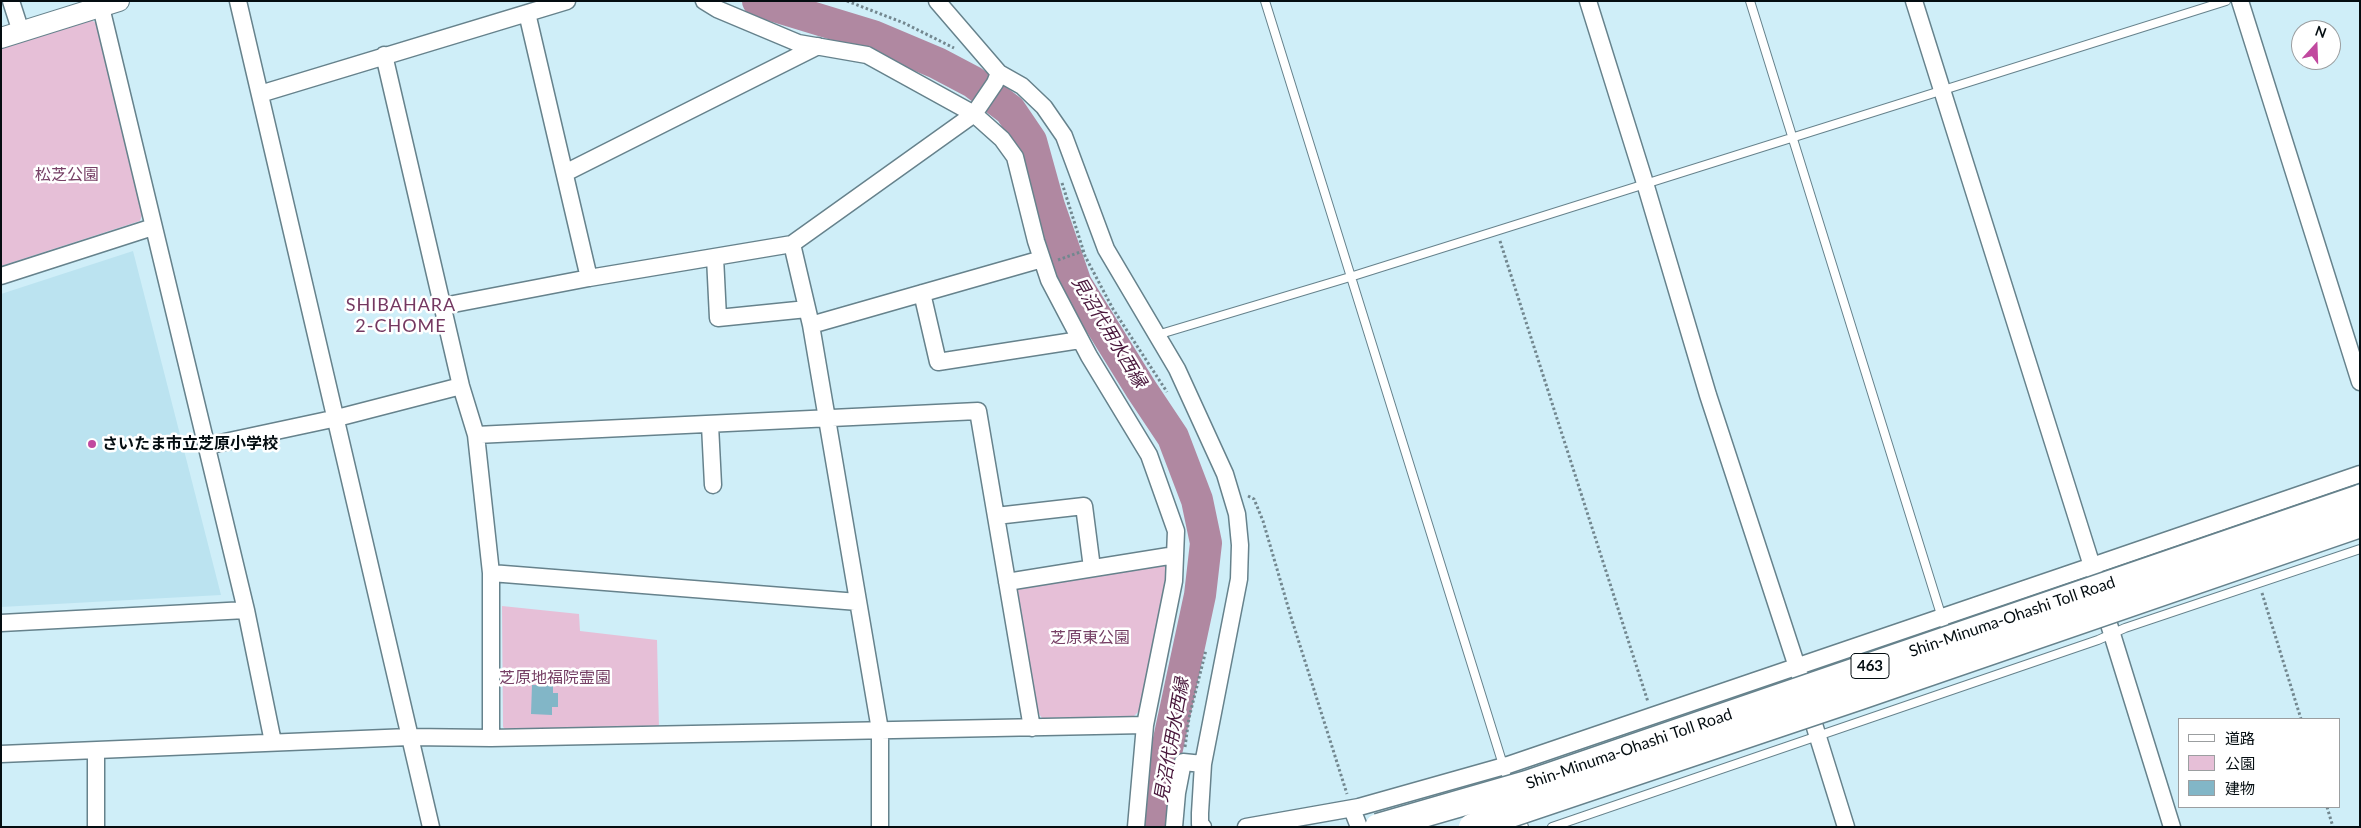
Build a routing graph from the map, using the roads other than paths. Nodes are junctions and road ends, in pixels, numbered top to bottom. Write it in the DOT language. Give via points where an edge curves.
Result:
graph roads {
  1 [pos="11,1"];
  2 [pos="238,1"];
  3 [pos="567,1"];
  4 [pos="704,1"];
  5 [pos="937,1"];
  6 [pos="1265,1"];
  7 [pos="1588,1"];
  8 [pos="1750,1"];
  9 [pos="1914,1"];
  10 [pos="2226,1"];
  11 [pos="2240,1"];
  12 [pos="110,4"];
  13 [pos="527,13"];
  14 [pos="21,32"];
  15 [pos="1,38"];
  16 [pos="818,46"];
  17 [pos="384,55"];
  18 [pos="997,78"];
  19 [pos="1941,89"];
  20 [pos="260,94"];
  21 [pos="974,114"];
  22 [pos="1792,136"];
  23 [pos="565,173"];
  24 [pos="1645,183"];
  25 [pos="153,227"];
  26 [pos="792,244"];
  27 [pos="715,257"];
  28 [pos="1049,260"];
  29 [pos="1,276"];
  30 [pos="1350,277"];
  31 [pos="589,278"];
  32 [pos="922,293"];
  33 [pos="443,306"];
  34 [pos="809,317"];
  35 [pos="1157,334"];
  36 [pos="1080,340"];
  37 [pos="2360,382"];
  38 [pos="461,386"];
  39 [pos="337,418"];
  40 [pos="827,420"];
  41 [pos="710,425"];
  42 [pos="476,435"];
  43 [pos="206,446"];
  44 [pos="2360,474"];
  45 [pos="713,485"];
  46 [pos="2360,498"];
  47 [pos="996,516"];
  48 [pos="2360,524"];
  49 [pos="2360,549"];
  50 [pos="1175,555"];
  51 [pos="2092,566"];
  52 [pos="1092,568"];
  53 [pos="491,574"];
  54 [pos="1007,582"];
  55 [pos="858,602"];
  56 [pos="246,610"];
  57 [pos="1942,618"];
  58 [pos="1,623"];
  59 [pos="2111,634"];
  60 [pos="1797,666"];
  61 [pos="1958,668"];
  62 [pos="1961,677"];
  63 [pos="1964,685"];
  64 [pos="1145,725"];
  65 [pos="1032,728"];
  66 [pos="880,730"];
  67 [pos="1817,735"];
  68 [pos="409,737"];
  69 [pos="491,738"];
  70 [pos="273,742"];
  71 [pos="96,751"];
  72 [pos="1,754"];
  73 [pos="1204,764"];
  74 [pos="1503,767"];
  75 [pos="1352,809"];
  76 [pos="96,827"];
  77 [pos="431,827"];
  78 [pos="880,827"];
  79 [pos="1136,827"];
  80 [pos="1174,827"];
  81 [pos="1203,827"];
  82 [pos="1246,827"];
  83 [pos="1359,827"];
  84 [pos="1378,827"];
  85 [pos="1472,827"];
  86 [pos="1524,827"];
  87 [pos="1552,827"];
  88 [pos="1846,827"];
  89 [pos="2172,827"];
  1 -- 14 [label="street"];
  2 -- 20 [label="street"];
  3 -- 13 [label="street"];
  4 -- 16 [label="street" via="798,43"];
  5 -- 18 [label="street"];
  6 -- 30 [label="lane"];
  7 -- 24 [label="street"];
  8 -- 22 [label="lane"];
  9 -- 19 [label="street"];
  10 -- 19 [label="lane"];
  11 -- 37 [label="street"];
  12 -- 14 [label="street"];
  12 -- 25 [label="street"];
  13 -- 17 [label="street"];
  13 -- 23 [label="street"];
  14 -- 15 [label="street"];
  16 -- 21 [label="street" via="867,55"];
  16 -- 23 [label="street"];
  17 -- 20 [label="street"];
  17 -- 33 [label="street"];
  18 -- 21 [label="street"];
  18 -- 35 [label="street" via="1022,86 1044,107 1064,136 1106,249"];
  19 -- 22 [label="lane"];
  19 -- 51 [label="street"];
  20 -- 39 [label="street"];
  21 -- 26 [label="street"];
  21 -- 28 [label="street" via="1002,139 1015,158"];
  22 -- 24 [label="lane"];
  22 -- 57 [label="lane"];
  23 -- 31 [label="street"];
  24 -- 30 [label="lane"];
  24 -- 60 [label="street" via="1708,395"];
  25 -- 29 [label="street"];
  25 -- 43 [label="street"];
  26 -- 27 [label="street"];
  26 -- 34 [label="street"];
  27 -- 31 [label="street"];
  27 -- 34 [label="street" via="718,318"];
  28 -- 32 [label="street"];
  28 -- 36 [label="street" via="1049,280"];
  30 -- 35 [label="lane"];
  30 -- 74 [label="lane"];
  31 -- 33 [label="street"];
  32 -- 34 [label="street"];
  32 -- 36 [label="street" via="938,362"];
  33 -- 38 [label="street"];
  34 -- 40 [label="street"];
  35 -- 73 [label="street" via="1198,413 1225,474 1237,514 1239,579"];
  36 -- 50 [label="street" via="1149,455 1176,531"];
  38 -- 39 [label="street"];
  38 -- 42 [label="street"];
  39 -- 43 [label="street"];
  39 -- 68 [label="street"];
  40 -- 41 [label="street"];
  40 -- 47 [label="street" via="978,411"];
  40 -- 55 [label="street"];
  41 -- 42 [label="street"];
  41 -- 45 [label="street"];
  42 -- 53 [label="street"];
  43 -- 56 [label="street"];
  44 -- 51 [label="street"];
  46 -- 84 [label="highway, Shin-Minuma-Ohashi Toll Road / 463, bridge" via="1527,784"];
  47 -- 52 [label="street" via="1084,506"];
  47 -- 54 [label="street"];
  48 -- 85 [label="highway, Shin-Minuma-Ohashi Toll Road / 463, bridge"];
  49 -- 59 [label="lane"];
  50 -- 52 [label="street"];
  50 -- 64 [label="street" via="1174,581"];
  51 -- 57 [label="street"];
  51 -- 59 [label="street"];
  52 -- 54 [label="street"];
  53 -- 55 [label="street"];
  53 -- 69 [label="street"];
  54 -- 65 [label="street"];
  55 -- 66 [label="street"];
  56 -- 58 [label="street"];
  56 -- 70 [label="street"];
  57 -- 60 [label="street"];
  57 -- 61 [label="lane"];
  59 -- 63 [label="lane"];
  59 -- 89 [label="street"];
  60 -- 67 [label="street"];
  60 -- 74 [label="street"];
  62 -- 63 [label="lane"];
  63 -- 67 [label="lane"];
  64 -- 65 [label="street"];
  64 -- 79 [label="street"];
  65 -- 66 [label="street"];
  66 -- 69 [label="street"];
  66 -- 78 [label="street"];
  67 -- 87 [label="lane"];
  67 -- 88 [label="street"];
  68 -- 69 [label="street"];
  68 -- 70 [label="street"];
  68 -- 77 [label="street"];
  70 -- 71 [label="street"];
  71 -- 72 [label="street"];
  71 -- 76 [label="street"];
  73 -- 80 [label="street" via="1183,762"];
  73 -- 81 [label="street" via="1200,813"];
  74 -- 75 [label="street"];
  74 -- 86 [label="lane"];
  75 -- 82 [label="street"];
  75 -- 83 [label="street"];
}
